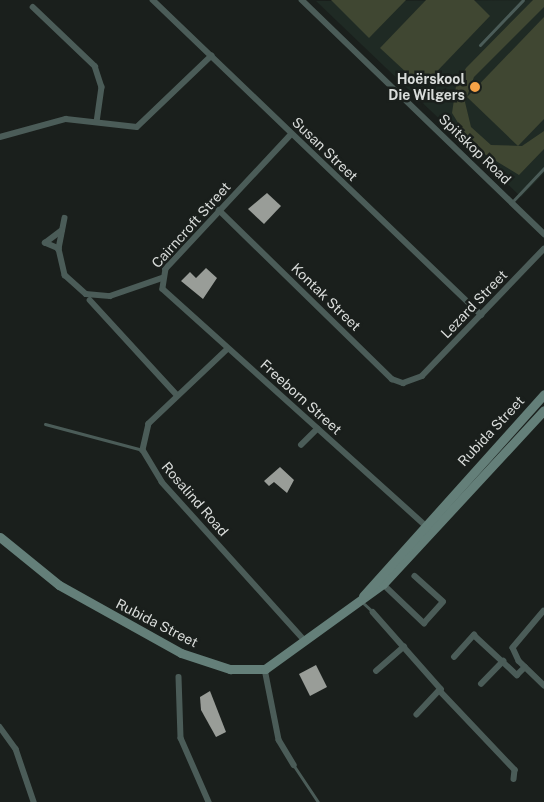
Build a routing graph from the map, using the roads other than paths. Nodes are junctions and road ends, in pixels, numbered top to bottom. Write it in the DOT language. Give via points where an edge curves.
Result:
graph roads {
  1 [pos="153,0"];
  2 [pos="302,0"];
  3 [pos="523,0"];
  4 [pos="33,7"];
  5 [pos="480,46"];
  6 [pos="211,56"];
  7 [pos="97,121"];
  8 [pos="292,134"];
  9 [pos="0,137"];
  10 [pos="544,168"];
  11 [pos="512,202"];
  12 [pos="219,210"];
  13 [pos="65,218"];
  14 [pos="62,230"];
  15 [pos="544,234"];
  16 [pos="59,249"];
  17 [pos="544,249"];
  18 [pos="162,278"];
  19 [pos="90,300"];
  20 [pos="481,315"];
  21 [pos="228,349"];
  22 [pos="422,376"];
  23 [pos="544,394"];
  24 [pos="177,395"];
  25 [pos="544,410"];
  26 [pos="45,424"];
  27 [pos="317,429"];
  28 [pos="302,445"];
  29 [pos="143,450"];
  30 [pos="423,524"];
  31 [pos="432,531"];
  32 [pos="0,537"];
  33 [pos="415,577"];
  34 [pos="383,584"];
  35 [pos="360,600"];
  36 [pos="544,610"];
  37 [pos="373,612"];
  38 [pos="305,641"];
  39 [pos="404,646"];
  40 [pos="454,657"];
  41 [pos="503,661"];
  42 [pos="525,667"];
  43 [pos="265,669"];
  44 [pos="376,671"];
  45 [pos="179,677"];
  46 [pos="481,684"];
  47 [pos="544,685"];
  48 [pos="442,693"];
  49 [pos="416,716"];
  50 [pos="0,727"];
  51 [pos="294,765"];
  52 [pos="514,779"];
  53 [pos="34,802"];
  54 [pos="209,802"];
  55 [pos="318,802"];
  1 -- 6 [label="street, Susan Street"];
  2 -- 11 [label="street, Spitskop Road"];
  3 -- 5 [label="lane"];
  4 -- 7 [label="street" via="95,66 102,87"];
  6 -- 7 [label="street" via="147,123 124,128"];
  6 -- 8 [label="street, Susan Street"];
  7 -- 9 [label="street" via="58,120"];
  8 -- 12 [label="street, Cairncroft Street"];
  8 -- 20 [label="street, Susan Street"];
  10 -- 11 [label="lane"];
  11 -- 15 [label="street, Spitskop Road"];
  12 -- 18 [label="street, Cairncroft Street"];
  12 -- 22 [label="street, Kontak Street" via="392,379 409,383"];
  13 -- 14 [label="street, Cairncroft Street"];
  14 -- 16 [label="street, Cairncroft Street"];
  14 -- 16 [label="street" via="45,243"];
  16 -- 18 [label="street, Cairncroft Street" via="69,280 92,296 110,296"];
  17 -- 20 [label="street, Lezard Street"];
  18 -- 21 [label="street, Freeborn Street" via="167,294"];
  19 -- 24 [label="street"];
  20 -- 22 [label="street, Lezard Street"];
  21 -- 24 [label="street"];
  21 -- 27 [label="street, Freeborn Street"];
  23 -- 30 [label="street, Rubida Street"];
  24 -- 29 [label="street" via="149,424"];
  25 -- 31 [label="street, Rubida Street"];
  26 -- 29 [label="lane"];
  27 -- 28 [label="street"];
  27 -- 30 [label="street, Freeborn Street"];
  29 -- 38 [label="street, Rosalind Road" via="162,482"];
  30 -- 31 [label="street, Freeborn Street"];
  30 -- 35 [label="street, Rubida Street"];
  31 -- 34 [label="street, Rubida Street"];
  32 -- 43 [label="street, Rubida Street" via="58,585 181,653 230,669"];
  33 -- 34 [label="street" via="443,602 424,623"];
  34 -- 35 [label="street, Rubida Street"];
  35 -- 37 [label="lane"];
  35 -- 38 [label="street, Rubida Street"];
  36 -- 42 [label="street" via="514,644 519,661"];
  37 -- 39 [label="street"];
  38 -- 43 [label="street, Rubida Street"];
  39 -- 44 [label="street"];
  39 -- 48 [label="street"];
  40 -- 41 [label="street" via="474,635"];
  41 -- 42 [label="street" via="518,675"];
  41 -- 46 [label="street"];
  42 -- 47 [label="street"];
  43 -- 51 [label="street" via="280,740"];
  45 -- 54 [label="street" via="181,738"];
  48 -- 49 [label="street"];
  48 -- 52 [label="street" via="516,770"];
  50 -- 53 [label="street" via="16,749"];
  51 -- 55 [label="lane"];
}
